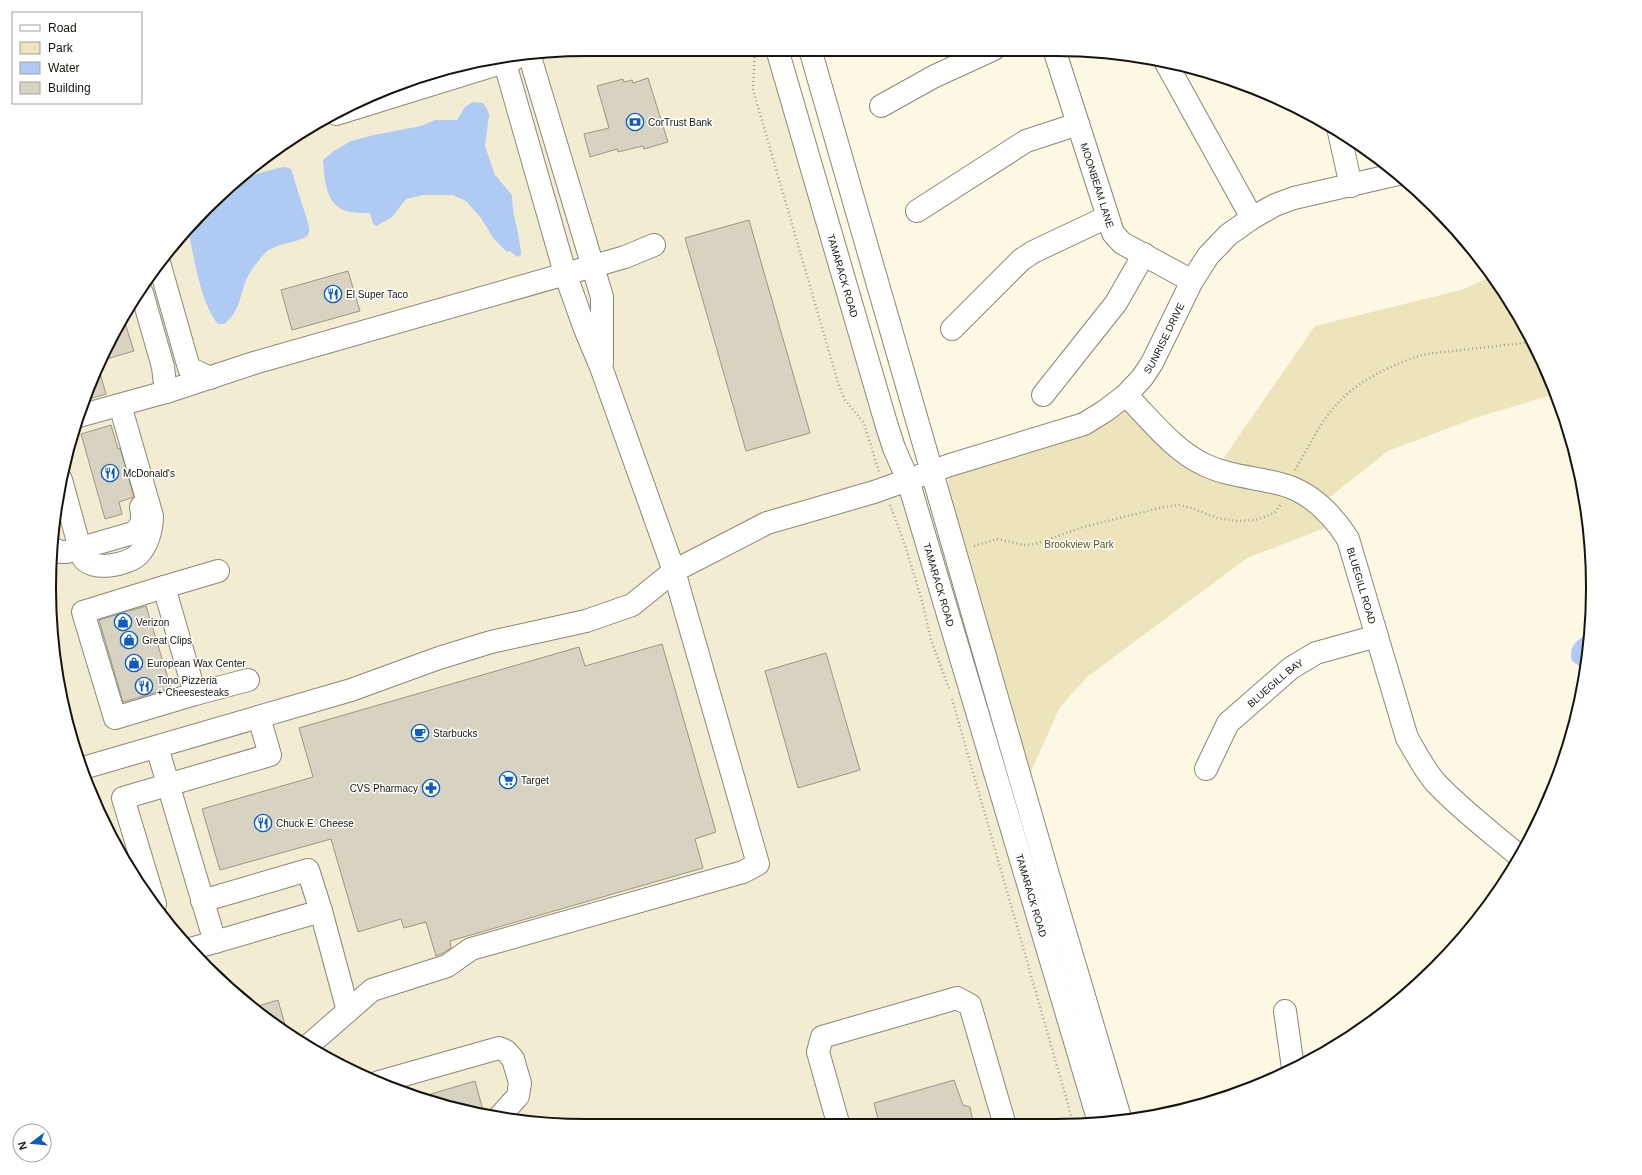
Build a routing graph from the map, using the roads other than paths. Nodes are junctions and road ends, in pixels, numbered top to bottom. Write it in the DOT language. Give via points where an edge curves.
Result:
graph roads {
  1 [pos="779,56"];
  2 [pos="812,56"];
  3 [pos="978,56"];
  4 [pos="1056,56"];
  5 [pos="531,60"];
  6 [pos="508,63"];
  7 [pos="491,65"];
  8 [pos="1169,69"];
  9 [pos="365,105"];
  10 [pos="881,106"];
  11 [pos="1078,124"];
  12 [pos="1341,140"];
  13 [pos="1390,176"];
  14 [pos="1351,186"];
  15 [pos="916,211"];
  16 [pos="1107,217"];
  17 [pos="1252,218"];
  18 [pos="654,245"];
  19 [pos="1144,254"];
  20 [pos="593,266"];
  21 [pos="161,271"];
  22 [pos="565,273"];
  23 [pos="1192,281"];
  24 [pos="143,297"];
  25 [pos="952,330"];
  26 [pos="602,367"];
  27 [pos="210,378"];
  28 [pos="166,392"];
  29 [pos="1043,395"];
  30 [pos="1126,395"];
  31 [pos="123,415"];
  32 [pos="84,416"];
  33 [pos="932,472"];
  34 [pos="908,480"];
  35 [pos="65,493"];
  36 [pos="80,549"];
  37 [pos="57,550"];
  38 [pos="218,571"];
  39 [pos="674,571"];
  40 [pos="164,587"];
  41 [pos="1377,636"];
  42 [pos="248,680"];
  43 [pos="195,694"];
  44 [pos="259,717"];
  45 [pos="157,747"];
  46 [pos="87,767"];
  47 [pos="1206,769"];
  48 [pos="168,784"];
  49 [pos="1515,853"];
  50 [pos="151,889"];
  51 [pos="202,901"];
  52 [pos="321,911"];
  53 [pos="214,942"];
  54 [pos="197,947"];
  55 [pos="348,1011"];
  56 [pos="1285,1011"];
  57 [pos="312,1042"];
  58 [pos="1291,1063"];
  59 [pos="386,1080"];
  60 [pos="504,1112"];
  61 [pos="1119,1115"];
  62 [pos="1098,1117"];
  63 [pos="837,1119"];
  64 [pos="1003,1119"];
  1 -- 34 [label="street, TAMARACK ROAD" via="886,423"];
  2 -- 33 [label="street, TAMARACK ROAD"];
  3 -- 10 [label="street" via="934,76"];
  4 -- 11 [label="street, MOONBEAM LANE"];
  5 -- 20 [label="street"];
  6 -- 22 [label="street"];
  7 -- 9 [label="street"];
  8 -- 17 [label="street"];
  11 -- 15 [label="street" via="1026,141"];
  11 -- 16 [label="street, MOONBEAM LANE"];
  12 -- 14 [label="street"];
  13 -- 14 [label="street, SUNRISE DRIVE"];
  14 -- 17 [label="street, SUNRISE DRIVE" via="1294,198 1274,205"];
  16 -- 19 [label="street, MOONBEAM LANE" via="1113,234"];
  16 -- 25 [label="street" via="1021,260"];
  17 -- 23 [label="street, SUNRISE DRIVE" via="1228,235 1208,256"];
  18 -- 20 [label="street"];
  19 -- 23 [label="street, MOONBEAM LANE"];
  19 -- 29 [label="street" via="1116,303"];
  20 -- 22 [label="street"];
  20 -- 26 [label="street" via="603,307"];
  21 -- 27 [label="street" via="189,368"];
  22 -- 26 [label="street" via="585,330"];
  22 -- 27 [label="street"];
  23 -- 30 [label="street, SUNRISE DRIVE" via="1152,363"];
  24 -- 28 [label="street" via="163,367"];
  26 -- 39 [label="street"];
  27 -- 28 [label="street"];
  28 -- 31 [label="street"];
  30 -- 33 [label="street, SUNRISE DRIVE" via="1084,424"];
  30 -- 41 [label="street, BLUEGILL ROAD" via="1188,456 1224,473 1289,487 1320,505 1338,523 1348,539"];
  31 -- 32 [label="street"];
  31 -- 36 [label="street" via="124,448 141,507 140,526 133,533"];
  31 -- 36 [label="street" via="151,510 150,534 138,555 123,564 107,566 89,563 84,559"];
  33 -- 34 [label="street, SUNRISE DRIVE"];
  33 -- 61 [label="street, TAMARACK ROAD"];
  34 -- 39 [label="street, SUNRISE DRIVE" via="767,523"];
  34 -- 62 [label="street, TAMARACK ROAD"];
  35 -- 36 [label="street"];
  36 -- 37 [label="street" via="62,552"];
  38 -- 40 [label="street"];
  39 -- 44 [label="street, SUNRISE DRIVE" via="632,605 586,620 439,658 351,690"];
  39 -- 55 [label="street" via="758,864 743,872 471,949 447,966 372,990"];
  40 -- 43 [label="street"];
  40 -- 43 [label="street" via="83,612 115,718"];
  41 -- 47 [label="street, BLUEGILL BAY" via="1316,653 1291,668 1228,723"];
  41 -- 49 [label="street, BLUEGILL ROAD" via="1407,738 1420,761 1452,798"];
  42 -- 43 [label="street"];
  44 -- 45 [label="street, SUNRISE DRIVE"];
  44 -- 48 [label="street" via="270,755"];
  45 -- 46 [label="street, SUNRISE DRIVE"];
  45 -- 48 [label="street"];
  48 -- 50 [label="street" via="123,798"];
  48 -- 51 [label="street"];
  51 -- 52 [label="street" via="308,870"];
  51 -- 53 [label="street"];
  52 -- 53 [label="street"];
  52 -- 55 [label="street"];
  53 -- 54 [label="street"];
  55 -- 57 [label="street"];
  56 -- 58 [label="street"];
  59 -- 60 [label="street" via="499,1048 513,1059 520,1082 518,1096"];
  63 -- 64 [label="street" via="818,1052 822,1037 957,998 970,1005"];
}
